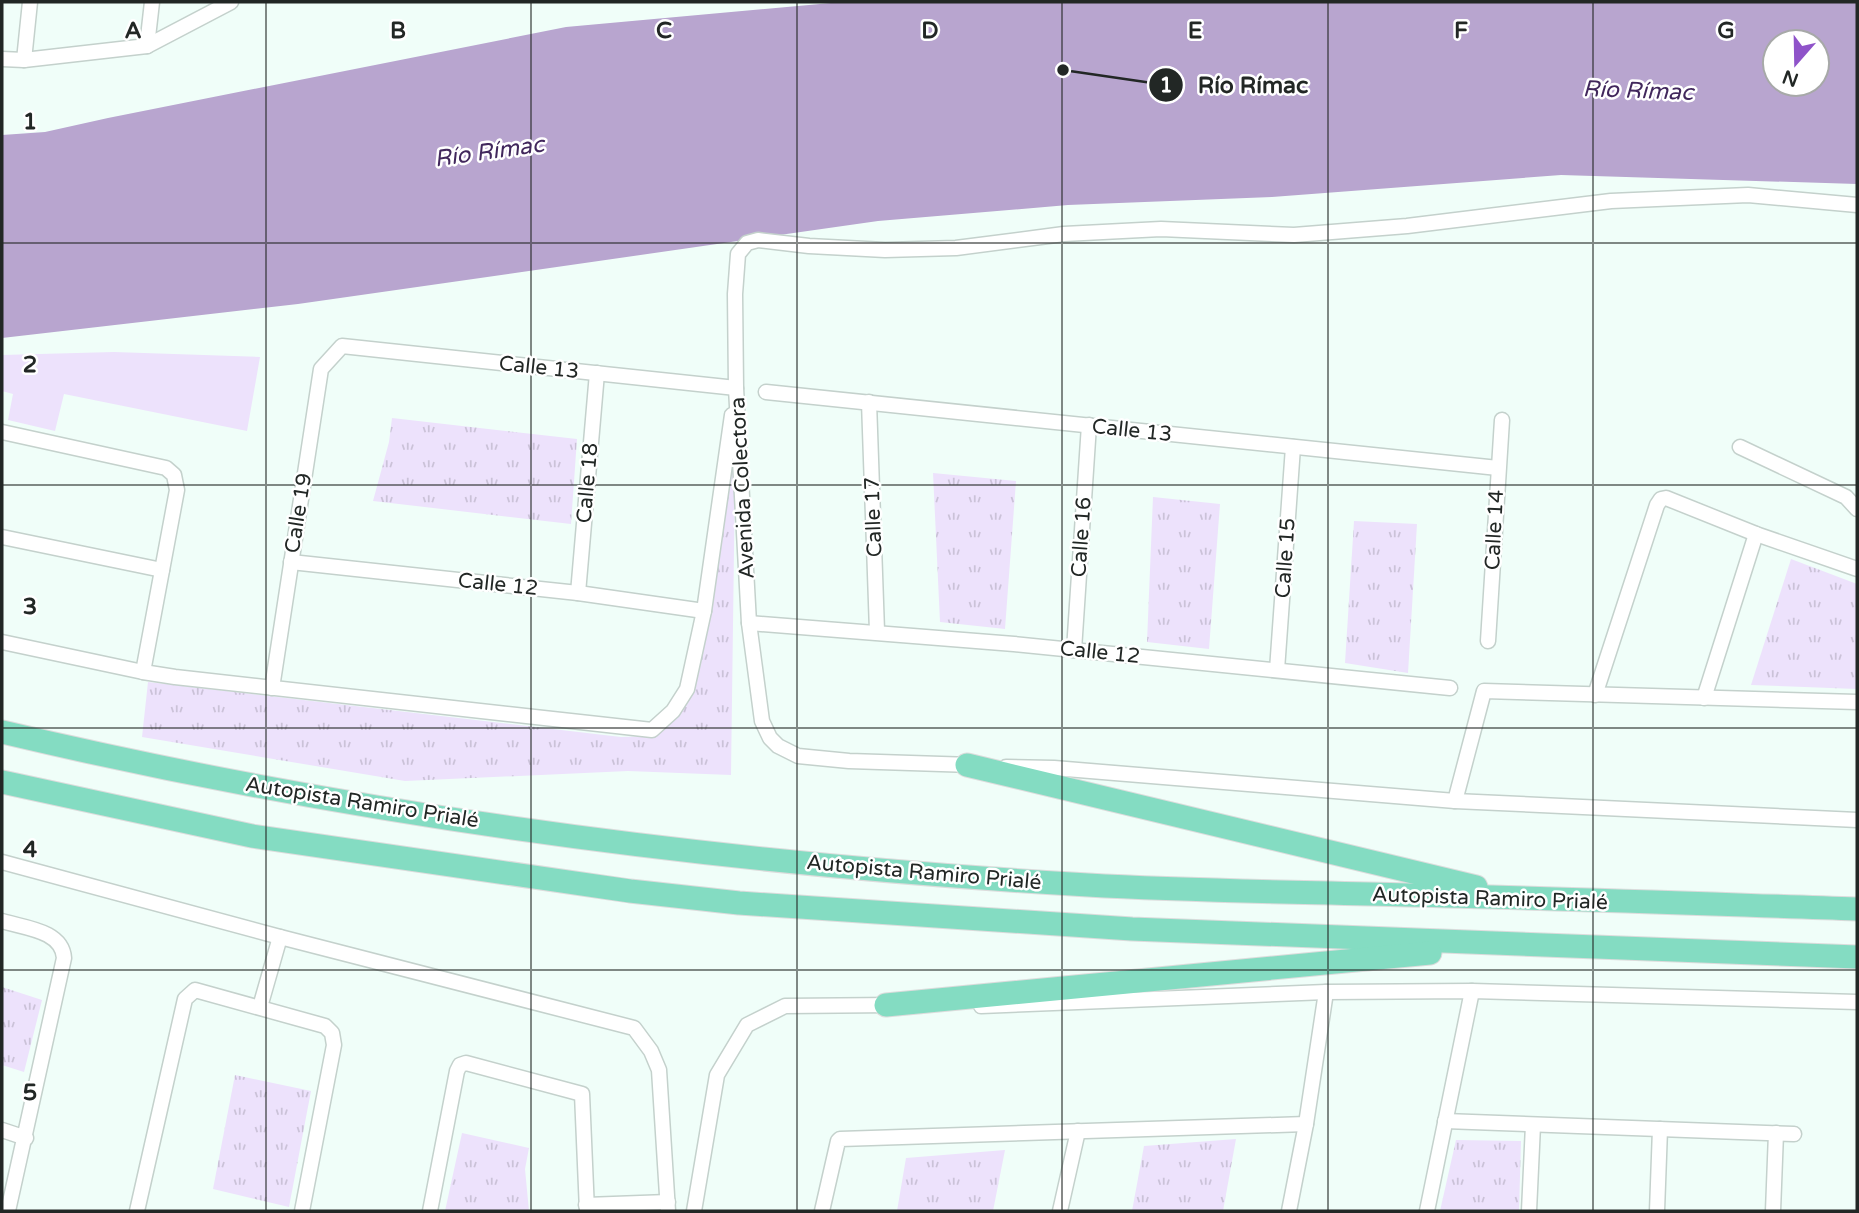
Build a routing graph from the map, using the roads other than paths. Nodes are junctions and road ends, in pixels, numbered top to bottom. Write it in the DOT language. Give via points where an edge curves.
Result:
graph roads {
  1 [pos="30,2"];
  2 [pos="152,2"];
  3 [pos="231,2"];
  4 [pos="147,46"];
  5 [pos="2,59"];
  6 [pos="24,61"];
  7 [pos="1857,205"];
  8 [pos="342,346"];
  9 [pos="597,373"];
  10 [pos="736,388"];
  11 [pos="766,392"];
  12 [pos="869,402"];
  13 [pos="1502,420"];
  14 [pos="1088,425"];
  15 [pos="2,432"];
  16 [pos="1293,447"];
  17 [pos="1740,447"];
  18 [pos="1498,468"];
  19 [pos="1857,509"];
  20 [pos="1756,534"];
  21 [pos="2,537"];
  22 [pos="291,562"];
  23 [pos="1857,569"];
  24 [pos="162,570"];
  25 [pos="578,593"];
  26 [pos="704,611"];
  27 [pos="749,623"];
  28 [pos="877,631"];
  29 [pos="1488,641"];
  30 [pos="2,642"];
  31 [pos="1074,650"];
  32 [pos="1277,670"];
  33 [pos="143,672"];
  34 [pos="272,688"];
  35 [pos="1450,688"];
  36 [pos="1595,695"];
  37 [pos="1704,698"];
  38 [pos="1857,702"];
  39 [pos="2,732"];
  40 [pos="967,765"];
  41 [pos="2,782"];
  42 [pos="1455,801"];
  43 [pos="1857,820"];
  44 [pos="2,862"];
  45 [pos="1523,898"];
  46 [pos="1857,909"];
  47 [pos="2,921"];
  48 [pos="280,937"];
  49 [pos="1516,945"];
  50 [pos="1857,957"];
  51 [pos="1472,991"];
  52 [pos="1326,992"];
  53 [pos="1857,1002"];
  54 [pos="886,1005"];
  55 [pos="260,1007"];
  56 [pos="1446,1121"];
  57 [pos="1306,1124"];
  58 [pos="1533,1125"];
  59 [pos="1660,1129"];
  60 [pos="2,1130"];
  61 [pos="1078,1131"];
  62 [pos="1776,1133"];
  63 [pos="1794,1134"];
  64 [pos="26,1138"];
  65 [pos="668,1207"];
  66 [pos="586,1208"];
  67 [pos="8,1211"];
  68 [pos="137,1211"];
  69 [pos="302,1211"];
  70 [pos="430,1211"];
  71 [pos="694,1211"];
  72 [pos="822,1211"];
  73 [pos="1060,1211"];
  74 [pos="1289,1211"];
  75 [pos="1427,1211"];
  76 [pos="1529,1211"];
  77 [pos="1657,1211"];
  78 [pos="1773,1211"];
  1 -- 6 [label="street"];
  2 -- 4 [label="street"];
  3 -- 4 [label="street"];
  4 -- 6 [label="street"];
  5 -- 6 [label="street"];
  7 -- 10 [label="street, Avenida Colectora" via="1734,196 1611,201 1294,235 1161,229 1063,234 956,248 885,250 758,240 747,243 738,254"];
  8 -- 9 [label="street, Calle 13"];
  8 -- 22 [label="street, Calle 19" via="321,369"];
  9 -- 10 [label="street, Calle 13"];
  9 -- 25 [label="street, Calle 18"];
  10 -- 26 [label="street"];
  10 -- 27 [label="street, Avenida Colectora"];
  11 -- 12 [label="street, Calle 13"];
  12 -- 14 [label="street, Calle 13"];
  12 -- 28 [label="street, Calle 17"];
  13 -- 18 [label="street, Calle 14"];
  14 -- 16 [label="street, Calle 13"];
  14 -- 31 [label="street, Calle 16"];
  15 -- 24 [label="street" via="166,468 174,475 177,490"];
  16 -- 18 [label="street, Calle 13"];
  16 -- 32 [label="street, Calle 15"];
  17 -- 19 [label="street" via="1846,497"];
  18 -- 29 [label="street, Calle 14"];
  20 -- 23 [label="street"];
  20 -- 36 [label="street" via="1661,499"];
  20 -- 37 [label="street"];
  21 -- 24 [label="street"];
  22 -- 25 [label="street, Calle 12"];
  22 -- 34 [label="street, Calle 19"];
  24 -- 33 [label="street"];
  25 -- 26 [label="street, Calle 12"];
  26 -- 34 [label="street" via="687,689 673,711 652,730"];
  27 -- 28 [label="street, Calle 12"];
  27 -- 40 [label="street, Avenida Colectora" via="762,720 778,747 798,756 849,761"];
  28 -- 31 [label="street, Calle 12"];
  30 -- 33 [label="street"];
  31 -- 32 [label="street, Calle 12"];
  32 -- 35 [label="street, Calle 12"];
  33 -- 34 [label="street"];
  36 -- 37 [label="street"];
  36 -- 42 [label="street" via="1484,691"];
  37 -- 38 [label="street"];
  39 -- 45 [label="highway, Autopista Ramiro Prialé" via="391,809 743,856 1085,884"];
  40 -- 42 [label="street"];
  40 -- 45 [label="highway"];
  41 -- 49 [label="highway, Autopista Ramiro Prialé" via="252,836 712,900 1132,929"];
  42 -- 43 [label="street"];
  44 -- 48 [label="street"];
  45 -- 46 [label="highway, Autopista Ramiro Prialé"];
  47 -- 64 [label="street" via="52,936 63,952"];
  48 -- 55 [label="street"];
  48 -- 65 [label="street" via="634,1028 659,1070"];
  49 -- 50 [label="highway, Autopista Ramiro Prialé"];
  49 -- 54 [label="highway"];
  51 -- 52 [label="street"];
  51 -- 53 [label="street"];
  51 -- 56 [label="street"];
  52 -- 54 [label="street" via="1000,1006"];
  52 -- 57 [label="street"];
  54 -- 71 [label="street" via="799,1004 777,1008 747,1025 717,1075"];
  55 -- 68 [label="street" via="195,990 185,999"];
  55 -- 69 [label="street" via="332,1032 334,1045"];
  56 -- 58 [label="street"];
  56 -- 75 [label="street"];
  57 -- 61 [label="street"];
  57 -- 74 [label="street"];
  58 -- 59 [label="street"];
  58 -- 76 [label="street"];
  59 -- 62 [label="street"];
  59 -- 77 [label="street"];
  60 -- 64 [label="street"];
  61 -- 72 [label="street" via="839,1139"];
  61 -- 73 [label="street"];
  62 -- 63 [label="street"];
  62 -- 78 [label="street"];
  64 -- 67 [label="street"];
  65 -- 66 [label="street"];
  66 -- 70 [label="street" via="582,1094 466,1063 457,1071"];
}
